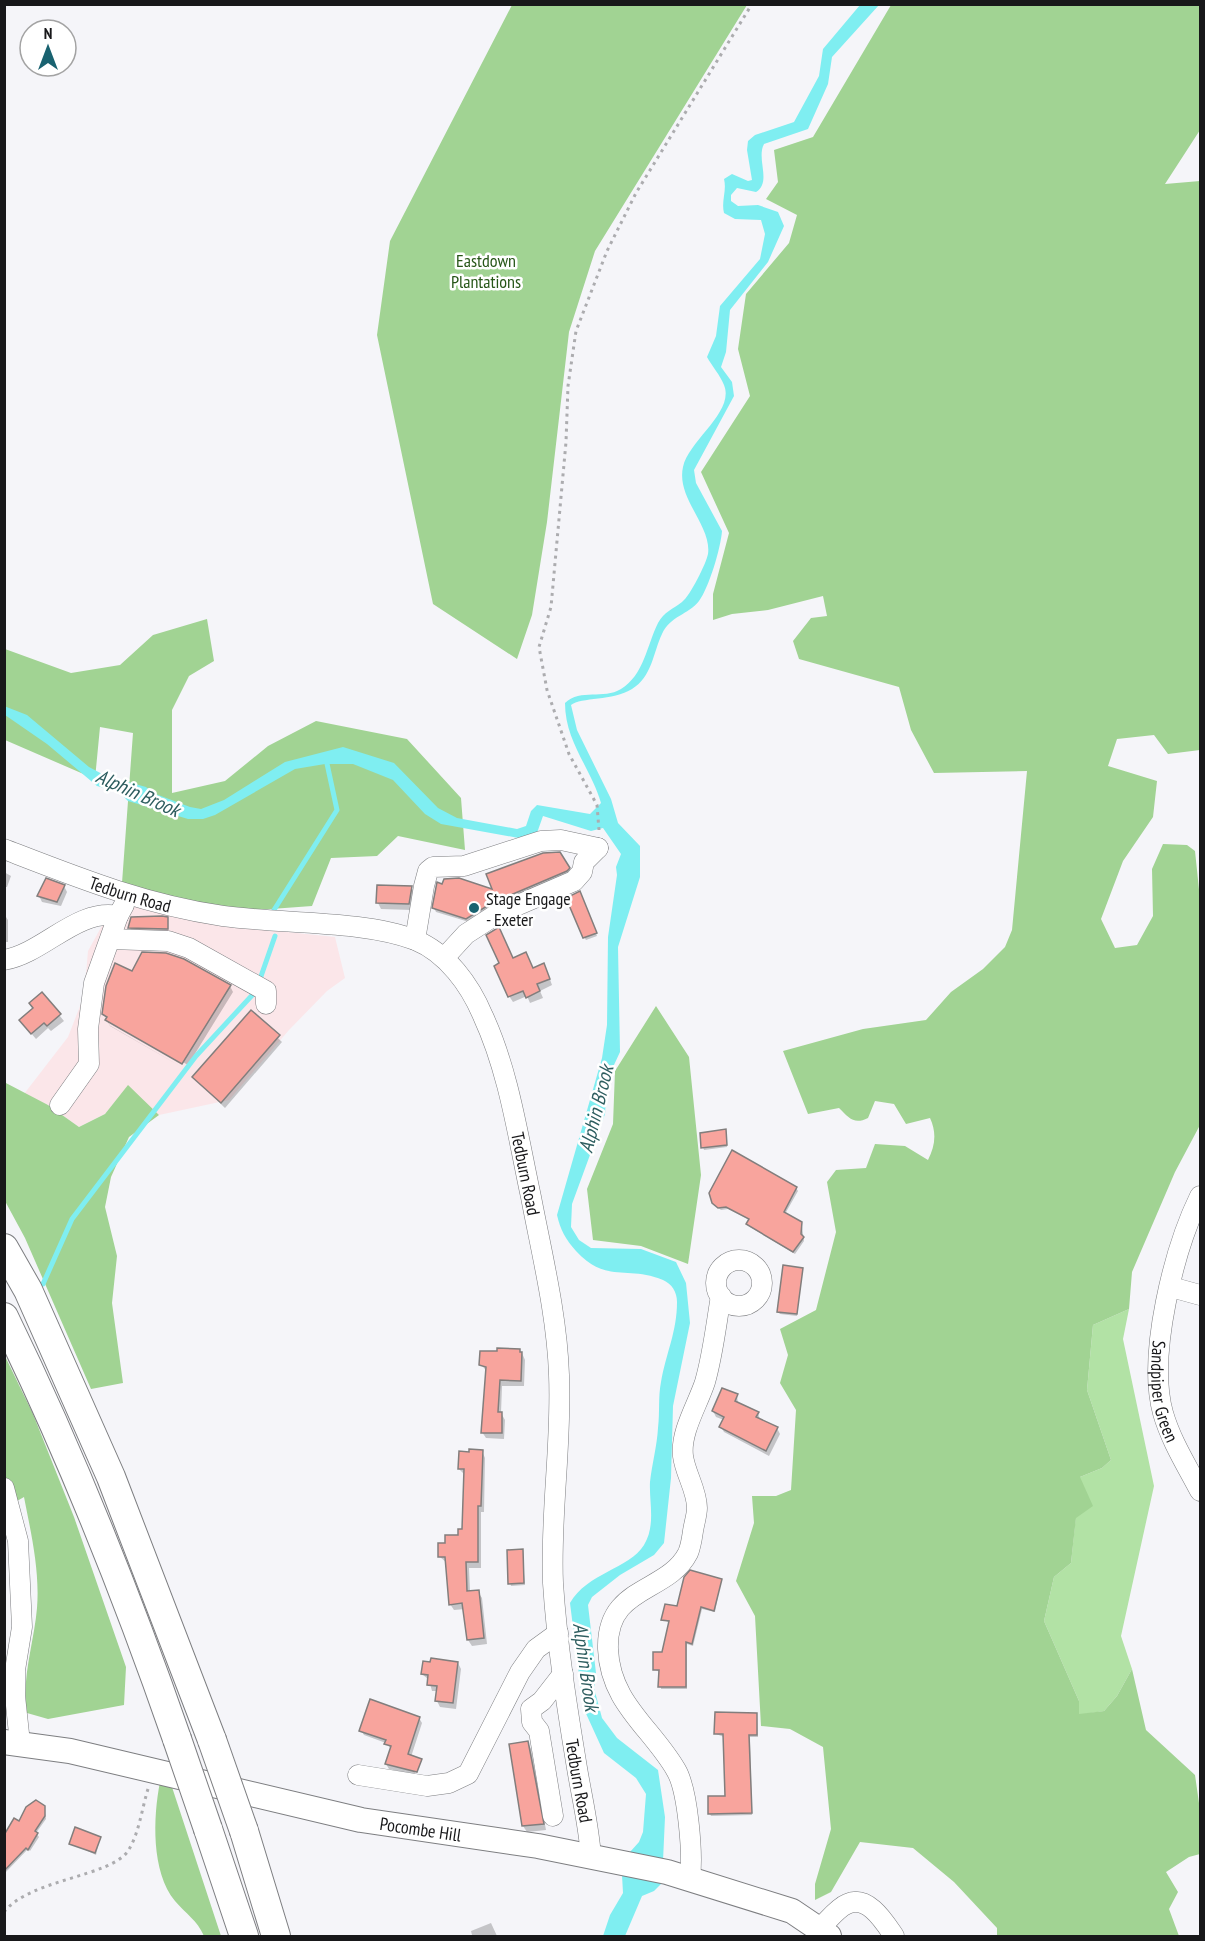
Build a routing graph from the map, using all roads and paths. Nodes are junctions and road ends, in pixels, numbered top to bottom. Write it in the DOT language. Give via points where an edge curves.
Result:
graph roads {
  1 [pos="752,4"];
  2 [pos="599,833"];
  3 [pos="4,849"];
  4 [pos="130,897"];
  5 [pos="118,916"];
  6 [pos="111,939"];
  7 [pos="415,940"];
  8 [pos="444,958"];
  9 [pos="4,960"];
  10 [pos="266,998"];
  11 [pos="60,1105"];
  12 [pos="1200,1196"];
  13 [pos="4,1248"];
  14 [pos="1171,1287"];
  15 [pos="1200,1295"];
  16 [pos="721,1296"];
  17 [pos="4,1317"];
  18 [pos="4,1488"];
  19 [pos="1200,1491"];
  20 [pos="558,1633"];
  21 [pos="563,1674"];
  22 [pos="10,1677"];
  23 [pos="12,1743"];
  24 [pos="154,1770"];
  25 [pos="358,1775"];
  26 [pos="553,1816"];
  27 [pos="591,1857"];
  28 [pos="679,1875"];
  29 [pos="4,1912"];
  30 [pos="824,1933"];
  31 [pos="244,1936"];
  32 [pos="276,1936"];
  33 [pos="894,1936"];
  1 -- 2 [label="path" via="636,193 588,298 571,351 551,607 539,648 556,720 569,754 597,805"];
  3 -- 4 [label="street, Tedburn Road"];
  4 -- 5 [label="street"];
  4 -- 7 [label="street, Tedburn Road" via="223,916 373,930"];
  5 -- 6 [label="street"];
  5 -- 9 [label="street" via="104,913 89,918 38,949"];
  6 -- 10 [label="street" via="168,941 189,948 243,978"];
  6 -- 11 [label="street" via="94,983 88,1029 89,1064"];
  7 -- 8 [label="street, Tedburn Road"];
  7 -- 8 [label="street" via="424,886 433,867 464,866 541,842 561,840 598,848 584,862 579,878 497,914 466,934"];
  8 -- 20 [label="street, Tedburn Road" via="468,988 495,1049 514,1116 557,1339 553,1580"];
  12 -- 14 [label="street, Sandpiper Green" via="1188,1221"];
  13 -- 32 [label="highway, bridge" via="28,1290 111,1477 212,1740"];
  14 -- 15 [label="street"];
  14 -- 19 [label="street, Sandpiper Green" via="1159,1343 1159,1395 1168,1428"];
  16 -- 28 [label="street" via="705,1382 682,1454 697,1508 689,1551 679,1567 626,1600 610,1631 608,1649 622,1698 678,1771 692,1861"];
  17 -- 31 [label="highway, bridge" via="79,1478 140,1633"];
  18 -- 22 [label="street" via="18,1541 22,1627"];
  20 -- 21 [label="street, Tedburn Road"];
  20 -- 25 [label="street" via="536,1649 520,1672 468,1774 450,1783 427,1786"];
  21 -- 26 [label="street" via="530,1714 538,1731"];
  21 -- 27 [label="street, Tedburn Road" via="589,1823"];
  22 -- 23 [label="street" via="16,1719"];
  23 -- 24 [label="main road, Pocombe Hill"];
  24 -- 27 [label="main road, Pocombe Hill" via="361,1821"];
  24 -- 29 [label="path" via="128,1851 116,1863 47,1886"];
  27 -- 28 [label="main road, Pocombe Hill"];
  28 -- 30 [label="main road, Pocombe Hill" via="792,1911"];
  30 -- 33 [label="street" via="845,1904 853,1902 873,1909"];
}
